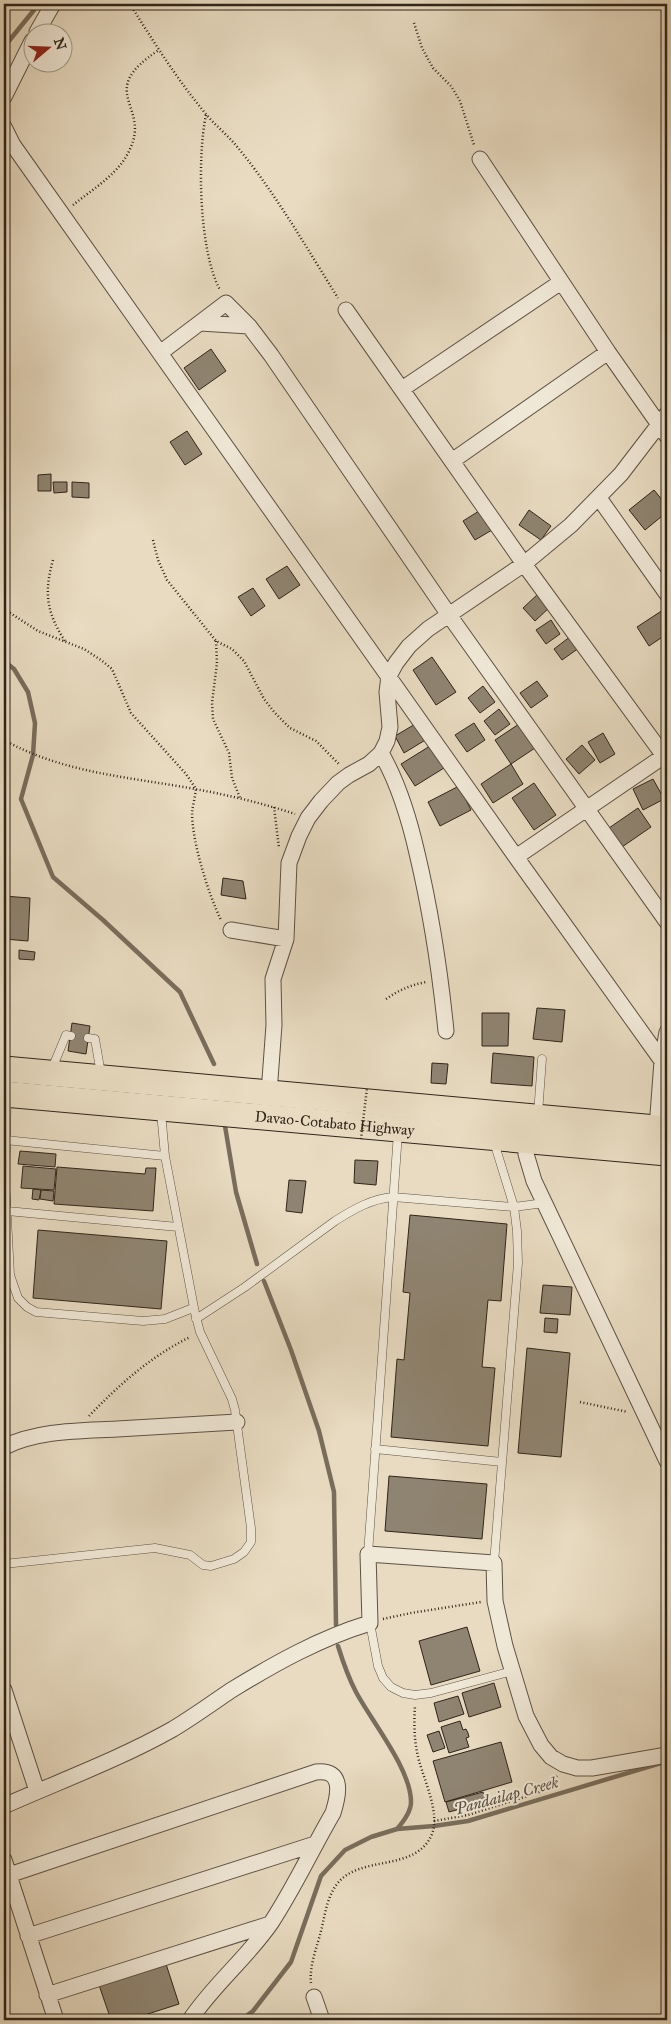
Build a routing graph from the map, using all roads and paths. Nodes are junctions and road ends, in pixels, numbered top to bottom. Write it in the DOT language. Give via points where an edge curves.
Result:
graph roads {
  1 [pos="53,4"];
  2 [pos="130,4"];
  3 [pos="43,22"];
  4 [pos="414,23"];
  5 [pos="159,50"];
  6 [pos="22,61"];
  7 [pos="4,97"];
  8 [pos="206,115"];
  9 [pos="4,127"];
  10 [pos="480,159"];
  11 [pos="62,214"];
  12 [pos="561,282"];
  13 [pos="226,303"];
  14 [pos="346,310"];
  15 [pos="200,323"];
  16 [pos="249,326"];
  17 [pos="608,352"];
  18 [pos="160,353"];
  19 [pos="402,390"];
  20 [pos="665,425"];
  21 [pos="452,460"];
  22 [pos="599,498"];
  23 [pos="153,540"];
  24 [pos="53,560"];
  25 [pos="524,564"];
  26 [pos="667,594"];
  27 [pos="4,609"];
  28 [pos="449,615"];
  29 [pos="66,641"];
  30 [pos="216,641"];
  31 [pos="389,676"];
  32 [pos="4,740"];
  33 [pos="382,753"];
  34 [pos="666,757"];
  35 [pos="349,775"];
  36 [pos="196,789"];
  37 [pos="240,799"];
  38 [pos="587,809"];
  39 [pos="308,818"];
  40 [pos="516,857"];
  41 [pos="667,922"];
  42 [pos="231,930"];
  43 [pos="286,939"];
  44 [pos="441,980"];
  45 [pos="386,999"];
  46 [pos="446,1030"];
  47 [pos="667,1032"];
  48 [pos="71,1036"];
  49 [pos="88,1038"];
  50 [pos="542,1059"];
  51 [pos="662,1061"];
  52 [pos="50,1074"];
  53 [pos="102,1078"];
  54 [pos="7,1082"];
  55 [pos="367,1088"];
  56 [pos="269,1093"];
  57 [pos="161,1096"];
  58 [pos="400,1104"];
  59 [pos="494,1112"];
  60 [pos="538,1116"];
  61 [pos="662,1128"];
  62 [pos="398,1129"];
  63 [pos="492,1136"];
  64 [pos="361,1139"];
  65 [pos="5,1140"];
  66 [pos="525,1140"];
  67 [pos="667,1153"];
  68 [pos="165,1156"];
  69 [pos="4,1180"];
  70 [pos="393,1197"];
  71 [pos="544,1203"];
  72 [pos="514,1207"];
  73 [pos="7,1211"];
  74 [pos="178,1227"];
  75 [pos="193,1308"];
  76 [pos="196,1319"];
  77 [pos="200,1332"];
  78 [pos="580,1402"];
  79 [pos="645,1414"];
  80 [pos="237,1422"];
  81 [pos="74,1432"];
  82 [pos="4,1447"];
  83 [pos="375,1449"];
  84 [pos="667,1461"];
  85 [pos="502,1462"];
  86 [pos="368,1554"];
  87 [pos="494,1563"];
  88 [pos="4,1564"];
  89 [pos="495,1601"];
  90 [pos="370,1622"];
  91 [pos="512,1671"];
  92 [pos="4,1690"];
  93 [pos="416,1695"];
  94 [pos="667,1755"];
  95 [pos="563,1764"];
  96 [pos="37,1791"];
  97 [pos="4,1806"];
  98 [pos="434,1821"];
  99 [pos="315,1844"];
  100 [pos="4,1860"];
  101 [pos="9,1875"];
  102 [pos="270,1924"];
  103 [pos="28,1936"];
  104 [pos="47,1995"];
  105 [pos="314,1997"];
  106 [pos="56,2020"];
  107 [pos="190,2020"];
  108 [pos="322,2020"];
  1 -- 3 [label="street"];
  2 -- 5 [label="path"];
  4 -- 10 [label="path" via="433,68 451,86 460,101"];
  5 -- 8 [label="path"];
  5 -- 11 [label="path" via="144,60 127,82 127,100 135,132 123,163"];
  6 -- 7 [label="street"];
  8 -- 13 [label="path" via="202,132 202,205 210,264"];
  8 -- 14 [label="path" via="234,143 254,170"];
  9 -- 11 [label="street"];
  10 -- 12 [label="street"];
  11 -- 18 [label="street"];
  12 -- 17 [label="street"];
  12 -- 19 [label="street"];
  13 -- 15 [label="street"];
  13 -- 16 [label="street"];
  14 -- 19 [label="street"];
  15 -- 16 [label="street"];
  15 -- 18 [label="street"];
  16 -- 28 [label="street"];
  17 -- 20 [label="street"];
  17 -- 21 [label="street"];
  18 -- 31 [label="street"];
  19 -- 21 [label="street"];
  20 -- 22 [label="street"];
  21 -- 25 [label="street"];
  22 -- 25 [label="street"];
  22 -- 26 [label="street"];
  23 -- 30 [label="path" via="168,580"];
  24 -- 29 [label="path" via="48,579 48,599 55,626"];
  25 -- 28 [label="street"];
  25 -- 34 [label="street"];
  27 -- 29 [label="path" via="38,631"];
  28 -- 31 [label="street" via="409,646"];
  28 -- 38 [label="street"];
  29 -- 36 [label="path" via="90,653 112,670 131,713"];
  30 -- 35 [label="path" via="232,649 244,661 275,713 290,728 316,741"];
  30 -- 37 [label="path" via="214,719 229,753 232,778"];
  31 -- 33 [label="street" via="390,728"];
  31 -- 40 [label="street"];
  32 -- 36 [label="path" via="32,755 74,768"];
  33 -- 35 [label="street"];
  33 -- 44 [label="street" via="402,795 433,926"];
  34 -- 38 [label="street"];
  35 -- 39 [label="street"];
  36 -- 37 [label="path"];
  36 -- 42 [label="path" via="192,812 194,836 217,911"];
  37 -- 39 [label="path"];
  38 -- 40 [label="street"];
  38 -- 41 [label="street"];
  39 -- 43 [label="street" via="290,863"];
  40 -- 51 [label="street"];
  42 -- 43 [label="street"];
  43 -- 56 [label="street" via="273,979 274,1025"];
  44 -- 45 [label="path" via="412,985"];
  44 -- 46 [label="street"];
  47 -- 51 [label="street"];
  48 -- 52 [label="lane" via="66,1035"];
  49 -- 53 [label="lane" via="95,1039"];
  50 -- 60 [label="lane"];
  51 -- 61 [label="street"];
  52 -- 53 [label="highway, Davao-Cotabato Highway"];
  52 -- 54 [label="highway, Davao-Cotabato Highway"];
  53 -- 57 [label="highway, Davao-Cotabato Highway"];
  54 -- 57 [label="highway, Davao-Cotabato Highway"];
  54 -- 65 [label="lane"];
  55 -- 64 [label="path, bridge"];
  56 -- 57 [label="highway, Davao-Cotabato Highway"];
  56 -- 58 [label="highway, Davao-Cotabato Highway"];
  57 -- 62 [label="highway, Davao-Cotabato Highway"];
  57 -- 68 [label="lane"];
  58 -- 59 [label="highway, Davao-Cotabato Highway"];
  58 -- 62 [label="highway"];
  59 -- 60 [label="highway, Davao-Cotabato Highway"];
  59 -- 63 [label="highway"];
  60 -- 61 [label="highway, Davao-Cotabato Highway"];
  62 -- 63 [label="highway, Davao-Cotabato Highway"];
  62 -- 70 [label="lane"];
  63 -- 66 [label="highway, Davao-Cotabato Highway"];
  63 -- 72 [label="lane"];
  65 -- 68 [label="lane"];
  65 -- 69 [label="lane"];
  66 -- 67 [label="highway, Davao-Cotabato Highway"];
  66 -- 71 [label="street" via="529,1167"];
  68 -- 74 [label="lane"];
  69 -- 73 [label="lane"];
  70 -- 72 [label="lane"];
  70 -- 76 [label="lane" via="380,1198 349,1212"];
  70 -- 83 [label="lane"];
  71 -- 72 [label="lane"];
  71 -- 79 [label="street"];
  72 -- 85 [label="lane" via="518,1263"];
  73 -- 74 [label="lane"];
  73 -- 75 [label="lane" via="13,1288 18,1298 36,1312 143,1321 165,1319"];
  74 -- 75 [label="lane"];
  75 -- 76 [label="lane"];
  76 -- 77 [label="lane"];
  77 -- 80 [label="lane" via="232,1399"];
  77 -- 81 [label="path" via="138,1369"];
  78 -- 79 [label="path"];
  79 -- 84 [label="street"];
  80 -- 81 [label="street"];
  80 -- 88 [label="lane" via="252,1528 251,1542 234,1559 204,1566 190,1555 155,1548"];
  81 -- 82 [label="street" via="42,1435"];
  83 -- 85 [label="lane"];
  83 -- 86 [label="lane"];
  85 -- 87 [label="lane"];
  86 -- 87 [label="street"];
  86 -- 90 [label="street"];
  87 -- 89 [label="street"];
  89 -- 90 [label="path" via="419,1611"];
  89 -- 91 [label="street"];
  90 -- 93 [label="lane" via="374,1653 383,1678 391,1687"];
  90 -- 96 [label="street" via="294,1654 143,1744"];
  91 -- 93 [label="lane"];
  91 -- 95 [label="street" via="533,1732 551,1757"];
  92 -- 96 [label="street"];
  93 -- 98 [label="path" via="416,1751"];
  94 -- 95 [label="street" via="592,1768"];
  95 -- 98 [label="path" via="551,1784 536,1793 468,1815"];
  96 -- 97 [label="street"];
  98 -- 105 [label="path" via="432,1834 420,1850 392,1862 359,1869 338,1883 329,1898 312,1966"];
  99 -- 101 [label="street" via="333,1813 338,1796 333,1775 326,1771"];
  99 -- 102 [label="street"];
  99 -- 103 [label="street"];
  100 -- 101 [label="street"];
  101 -- 103 [label="street"];
  102 -- 104 [label="street"];
  102 -- 107 [label="street"];
  103 -- 104 [label="street"];
  104 -- 106 [label="street"];
  105 -- 108 [label="street"];
}
